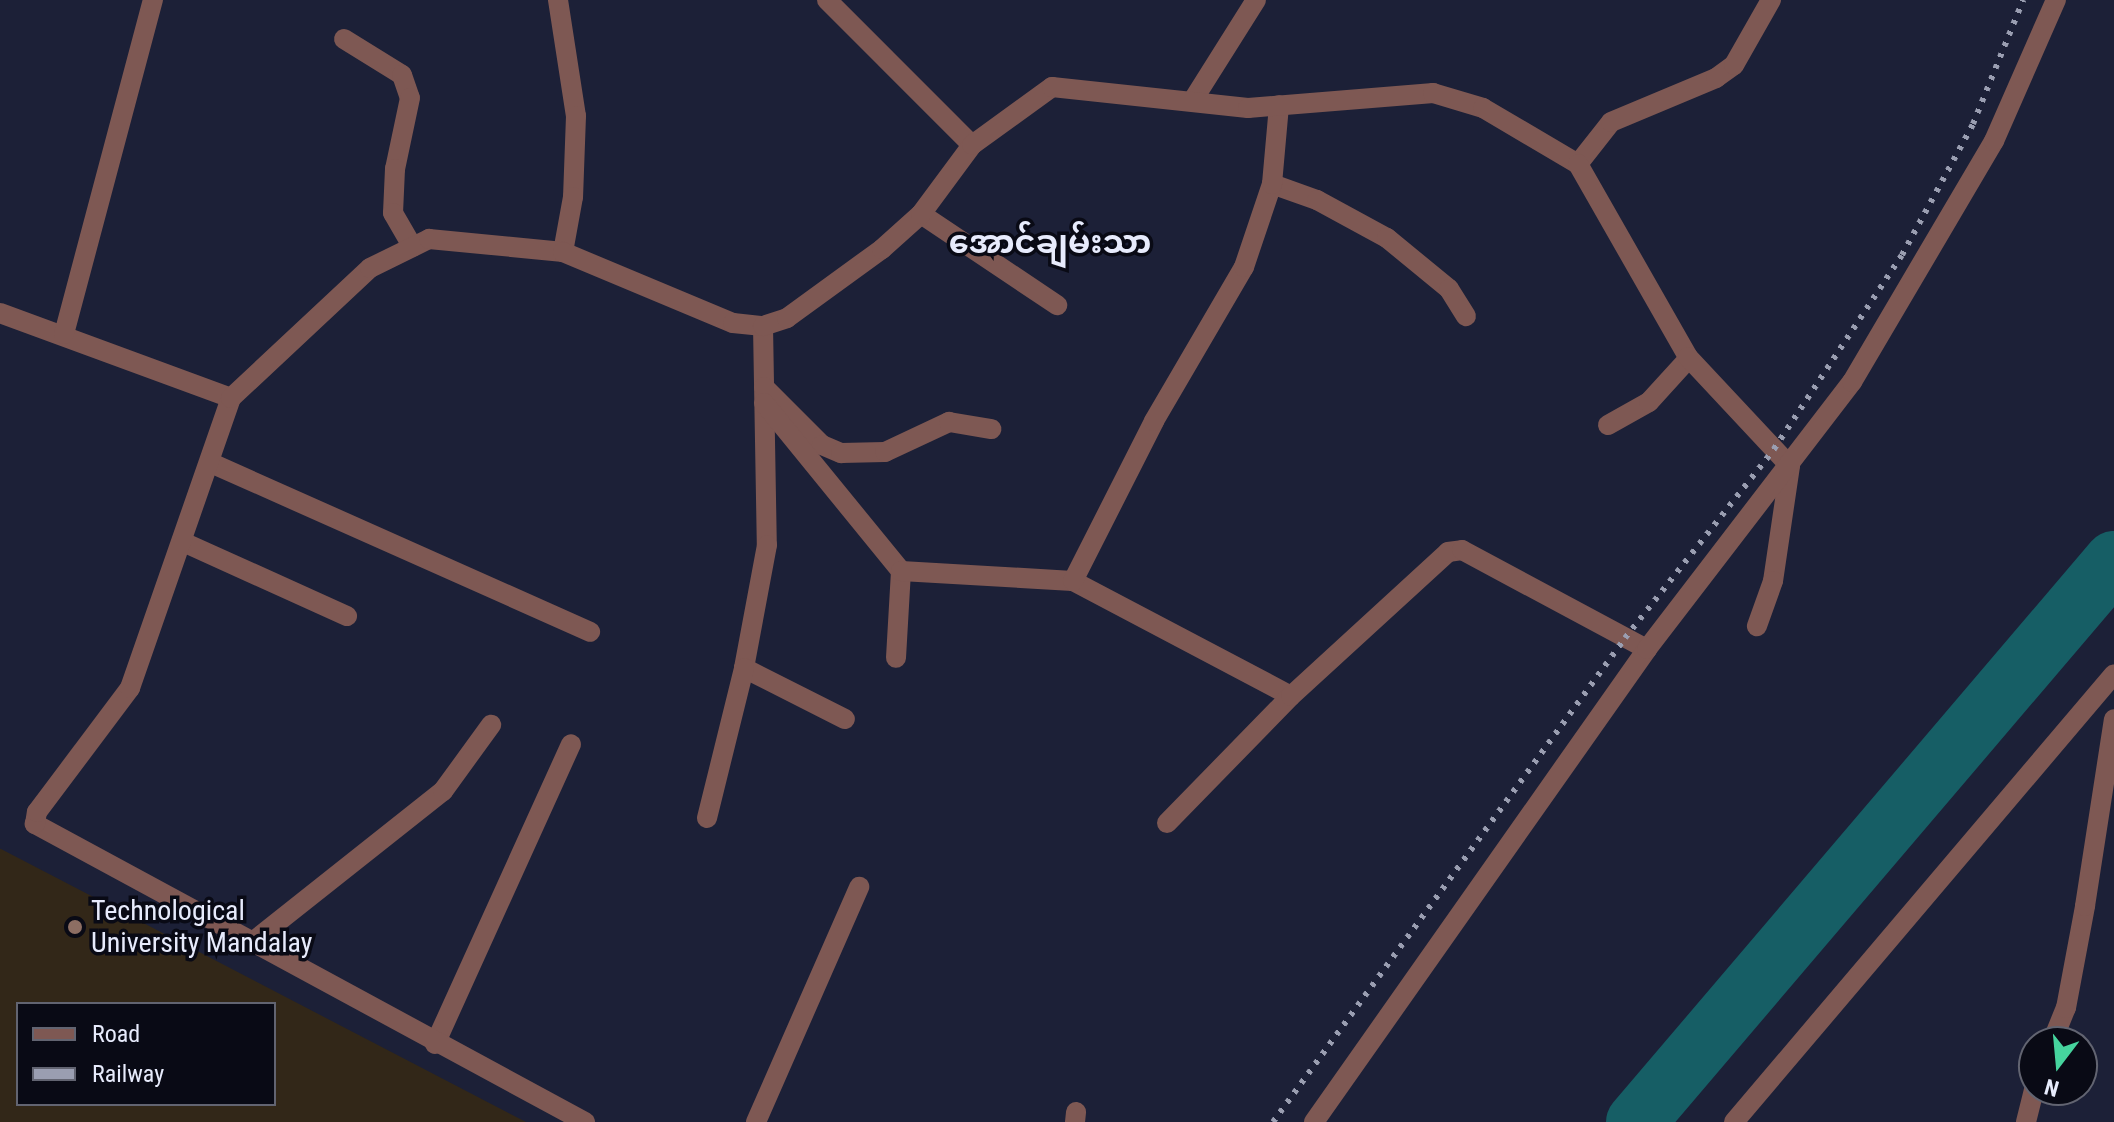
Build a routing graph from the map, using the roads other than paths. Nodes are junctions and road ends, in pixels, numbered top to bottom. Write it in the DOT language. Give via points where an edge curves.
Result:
graph roads {
  1 [pos="153,0"];
  2 [pos="558,0"];
  3 [pos="827,0"];
  4 [pos="1256,0"];
  5 [pos="1771,0"];
  6 [pos="2056,0"];
  7 [pos="344,39"];
  8 [pos="1193,100"];
  9 [pos="1279,105"];
  10 [pos="972,145"];
  11 [pos="1578,164"];
  12 [pos="1272,184"];
  13 [pos="921,214"];
  14 [pos="413,247"];
  15 [pos="563,252"];
  16 [pos="1057,305"];
  17 [pos="0,313"];
  18 [pos="1466,316"];
  19 [pos="763,326"];
  20 [pos="64,334"];
  21 [pos="1689,358"];
  22 [pos="764,395"];
  23 [pos="231,398"];
  24 [pos="1608,425"];
  25 [pos="991,429"];
  26 [pos="211,463"];
  27 [pos="1790,466"];
  28 [pos="183,542"];
  29 [pos="901,571"];
  30 [pos="1073,581"];
  31 [pos="347,616"];
  32 [pos="1757,626"];
  33 [pos="590,632"];
  34 [pos="1647,649"];
  35 [pos="896,658"];
  36 [pos="744,668"];
  37 [pos="2114,674"];
  38 [pos="1291,696"];
  39 [pos="845,719"];
  40 [pos="2114,719"];
  41 [pos="491,725"];
  42 [pos="571,744"];
  43 [pos="707,818"];
  44 [pos="1167,823"];
  45 [pos="859,887"];
  46 [pos="255,940"];
  47 [pos="2059,1026"];
  48 [pos="435,1044"];
  49 [pos="585,1122"];
  50 [pos="756,1122"];
  51 [pos="1314,1122"];
  52 [pos="1734,1122"];
  1 -- 20 [label="street"];
  2 -- 15 [label="street" via="576,116 573,197"];
  3 -- 10 [label="street"];
  4 -- 8 [label="street"];
  5 -- 11 [label="street" via="1734,65 1716,78 1611,122"];
  6 -- 27 [label="street" via="1994,141 1852,382"];
  7 -- 14 [label="street" via="402,75 410,98 395,169 393,213"];
  8 -- 9 [label="street" via="1248,108"];
  8 -- 10 [label="street" via="1052,87"];
  9 -- 11 [label="street" via="1433,93 1483,108"];
  9 -- 12 [label="street"];
  10 -- 13 [label="street"];
  11 -- 21 [label="street"];
  12 -- 18 [label="street" via="1317,200 1387,238 1449,289"];
  12 -- 30 [label="street" via="1244,267 1154,421"];
  13 -- 16 [label="street"];
  13 -- 19 [label="street" via="787,318"];
  14 -- 15 [label="street" via="429,239"];
  14 -- 23 [label="street" via="370,268"];
  15 -- 19 [label="street" via="733,323"];
  17 -- 20 [label="street"];
  19 -- 22 [label="street"];
  20 -- 23 [label="street"];
  21 -- 24 [label="street" via="1649,402"];
  21 -- 27 [label="street"];
  22 -- 25 [label="street" via="822,445 841,453 885,452 949,422"];
  22 -- 29 [label="street"];
  22 -- 36 [label="street" via="767,545"];
  23 -- 26 [label="street"];
  26 -- 28 [label="street"];
  26 -- 33 [label="street"];
  27 -- 32 [label="street" via="1773,581"];
  27 -- 34 [label="street"];
  28 -- 31 [label="street"];
  28 -- 46 [label="street" via="130,688 37,812 35,824"];
  29 -- 30 [label="street"];
  29 -- 35 [label="street"];
  30 -- 38 [label="street"];
  34 -- 38 [label="street" via="1462,550 1439,560"];
  34 -- 51 [label="street"];
  36 -- 39 [label="street"];
  36 -- 43 [label="street"];
  37 -- 52 [label="street"];
  38 -- 44 [label="street"];
  40 -- 47 [label="street" via="2080,935"];
  41 -- 46 [label="street" via="443,791"];
  42 -- 48 [label="street"];
  45 -- 50 [label="street"];
  46 -- 48 [label="street"];
  48 -- 49 [label="street"];
}
